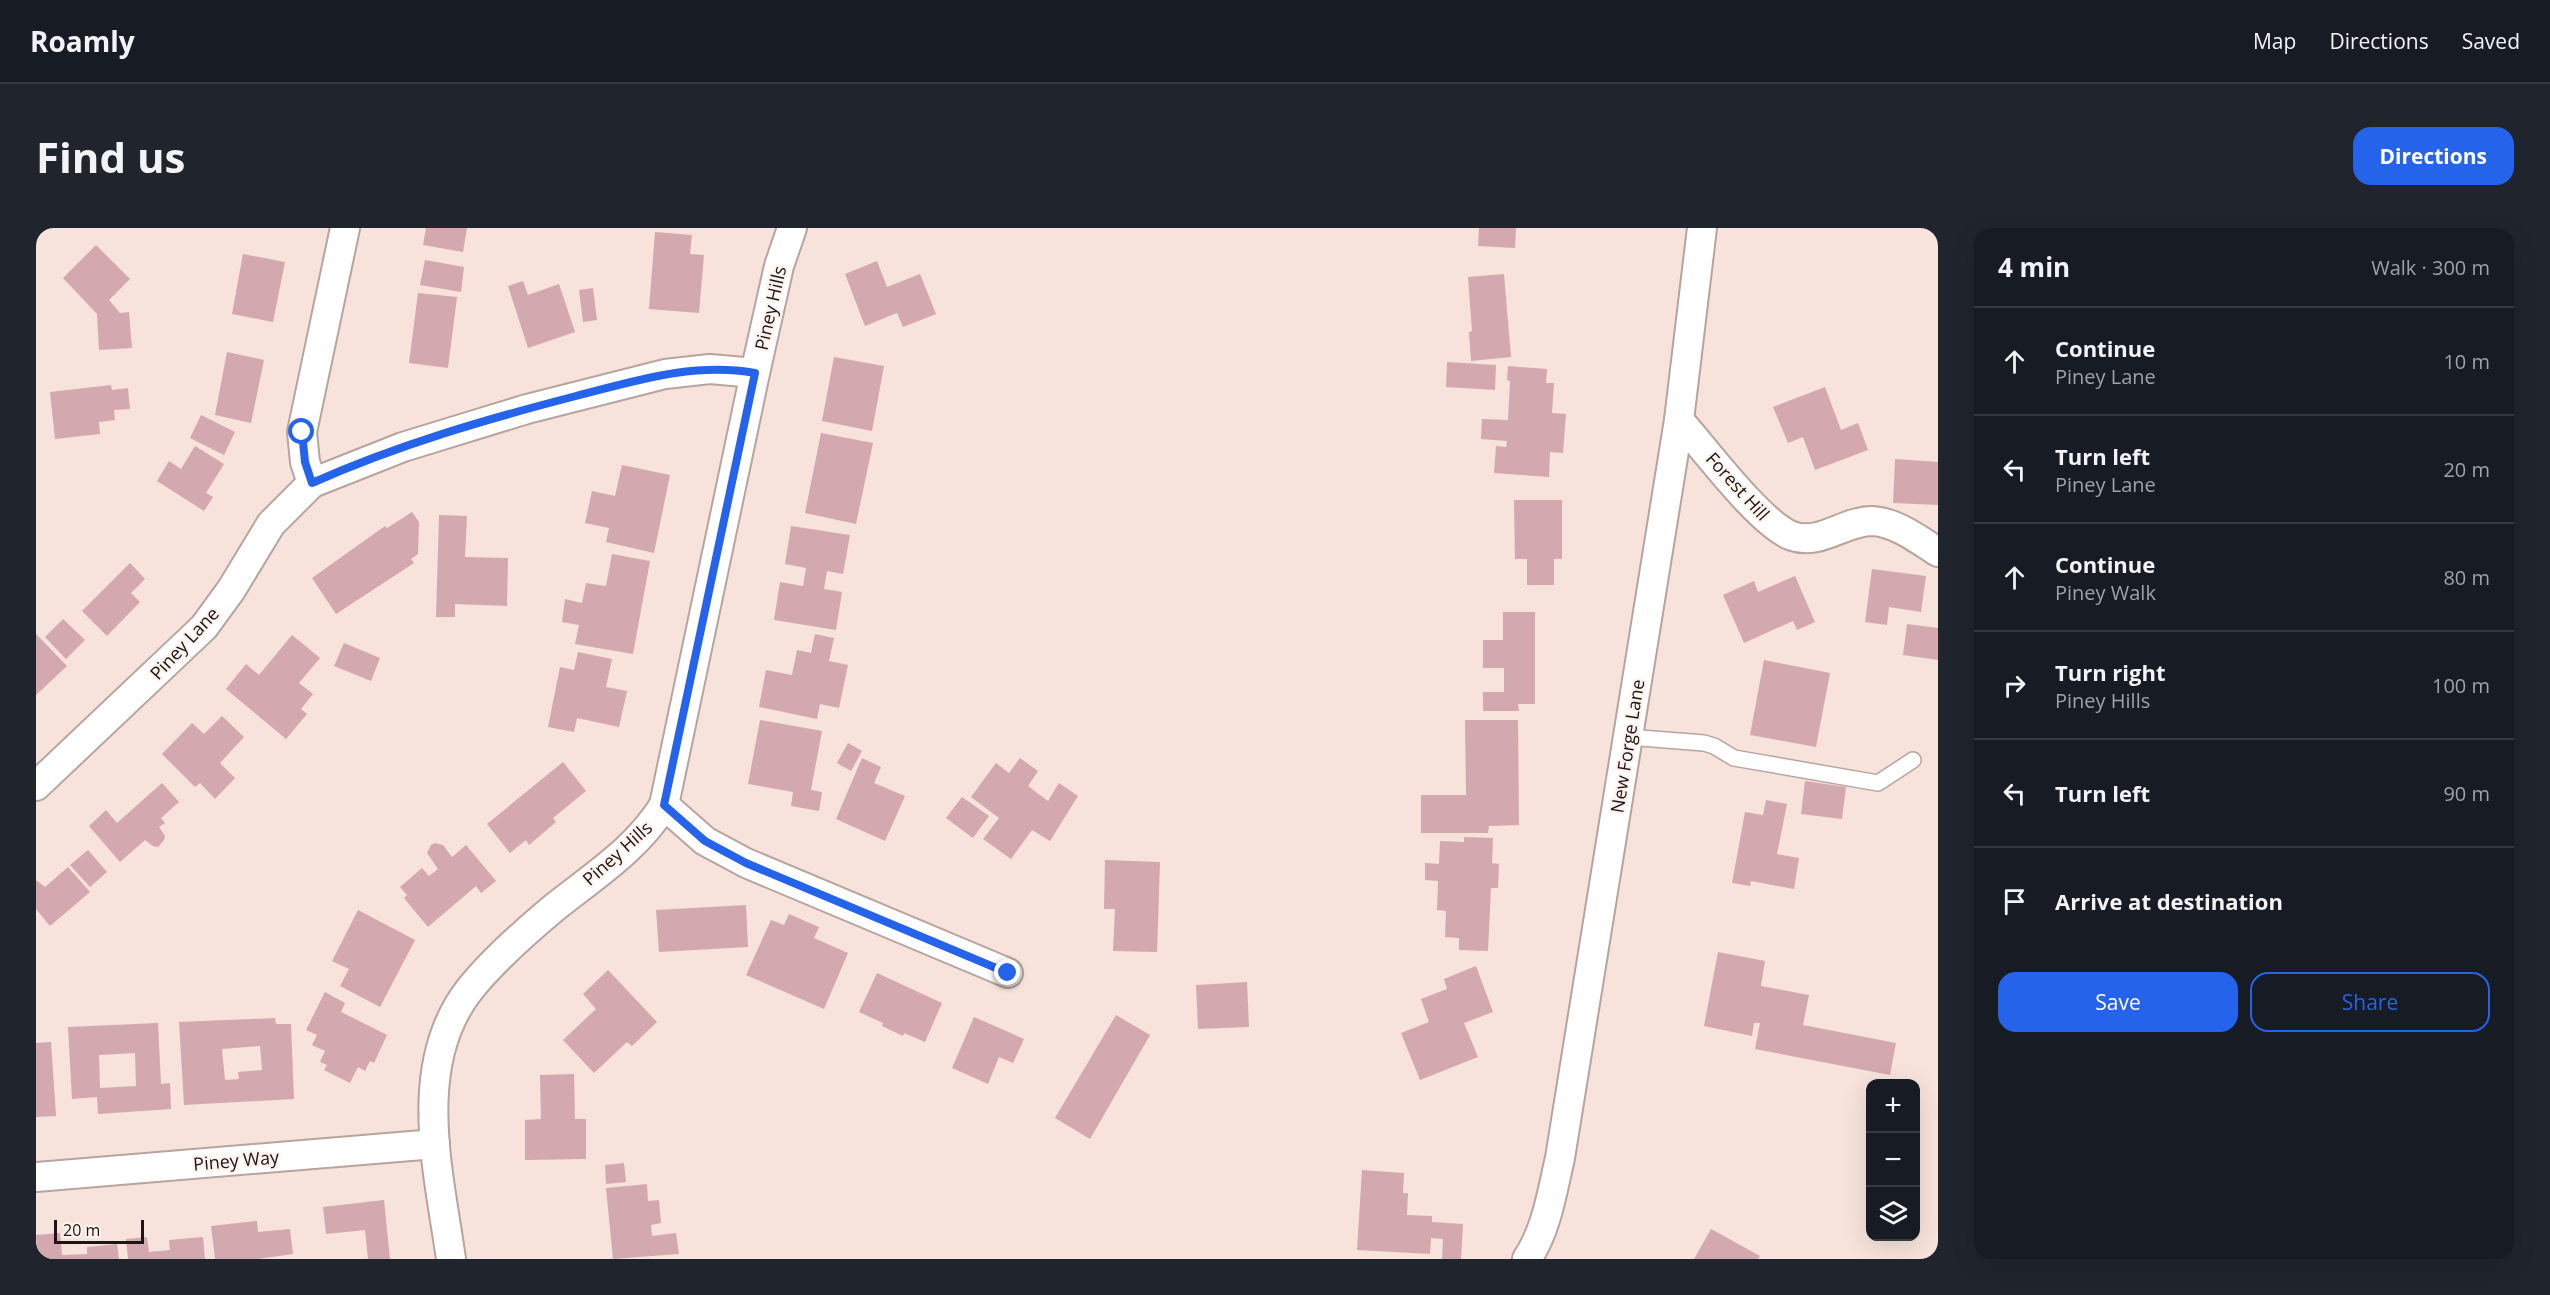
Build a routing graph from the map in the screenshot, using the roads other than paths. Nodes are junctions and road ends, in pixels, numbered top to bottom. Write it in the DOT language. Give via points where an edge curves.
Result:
graph roads {
  1 [pos="345,228"];
  2 [pos="792,228"];
  3 [pos="1702,228"];
  4 [pos="755,373"];
  5 [pos="1679,420"];
  6 [pos="312,483"];
  7 [pos="1938,552"];
  8 [pos="1628,737"];
  9 [pos="1912,760"];
  10 [pos="36,786"];
  11 [pos="664,805"];
  12 [pos="1008,973"];
  13 [pos="435,1144"];
  14 [pos="36,1177"];
  15 [pos="451,1259"];
  16 [pos="1527,1259"];
  1 -- 6 [label="street" via="302,432"];
  2 -- 4 [label="street, Piney Hills" via="779,266"];
  3 -- 5 [label="street, New Forge Lane"];
  4 -- 6 [label="street, Piney Lane" via="710,369 665,374 527,409 403,447"];
  4 -- 11 [label="street, Piney Hills"];
  5 -- 7 [label="street, Forest Hill" via="1768,522 1792,536 1810,539 1855,523 1873,521 1889,524"];
  5 -- 8 [label="street, New Forge Lane"];
  6 -- 10 [label="street, Piney Lane" via="271,524 231,591 204,627"];
  8 -- 9 [label="lane" via="1704,743 1734,758 1878,783"];
  8 -- 16 [label="street, New Forge Lane" via="1560,1158 1545,1221"];
  11 -- 12 [label="street" via="705,841 746,863"];
  11 -- 13 [label="street, Piney Hills" via="650,827 626,851 546,915 498,958 469,991 452,1020 439,1057 433,1102"];
  13 -- 14 [label="street, Piney Way"];
  13 -- 15 [label="street, Piney Hills"];
}
